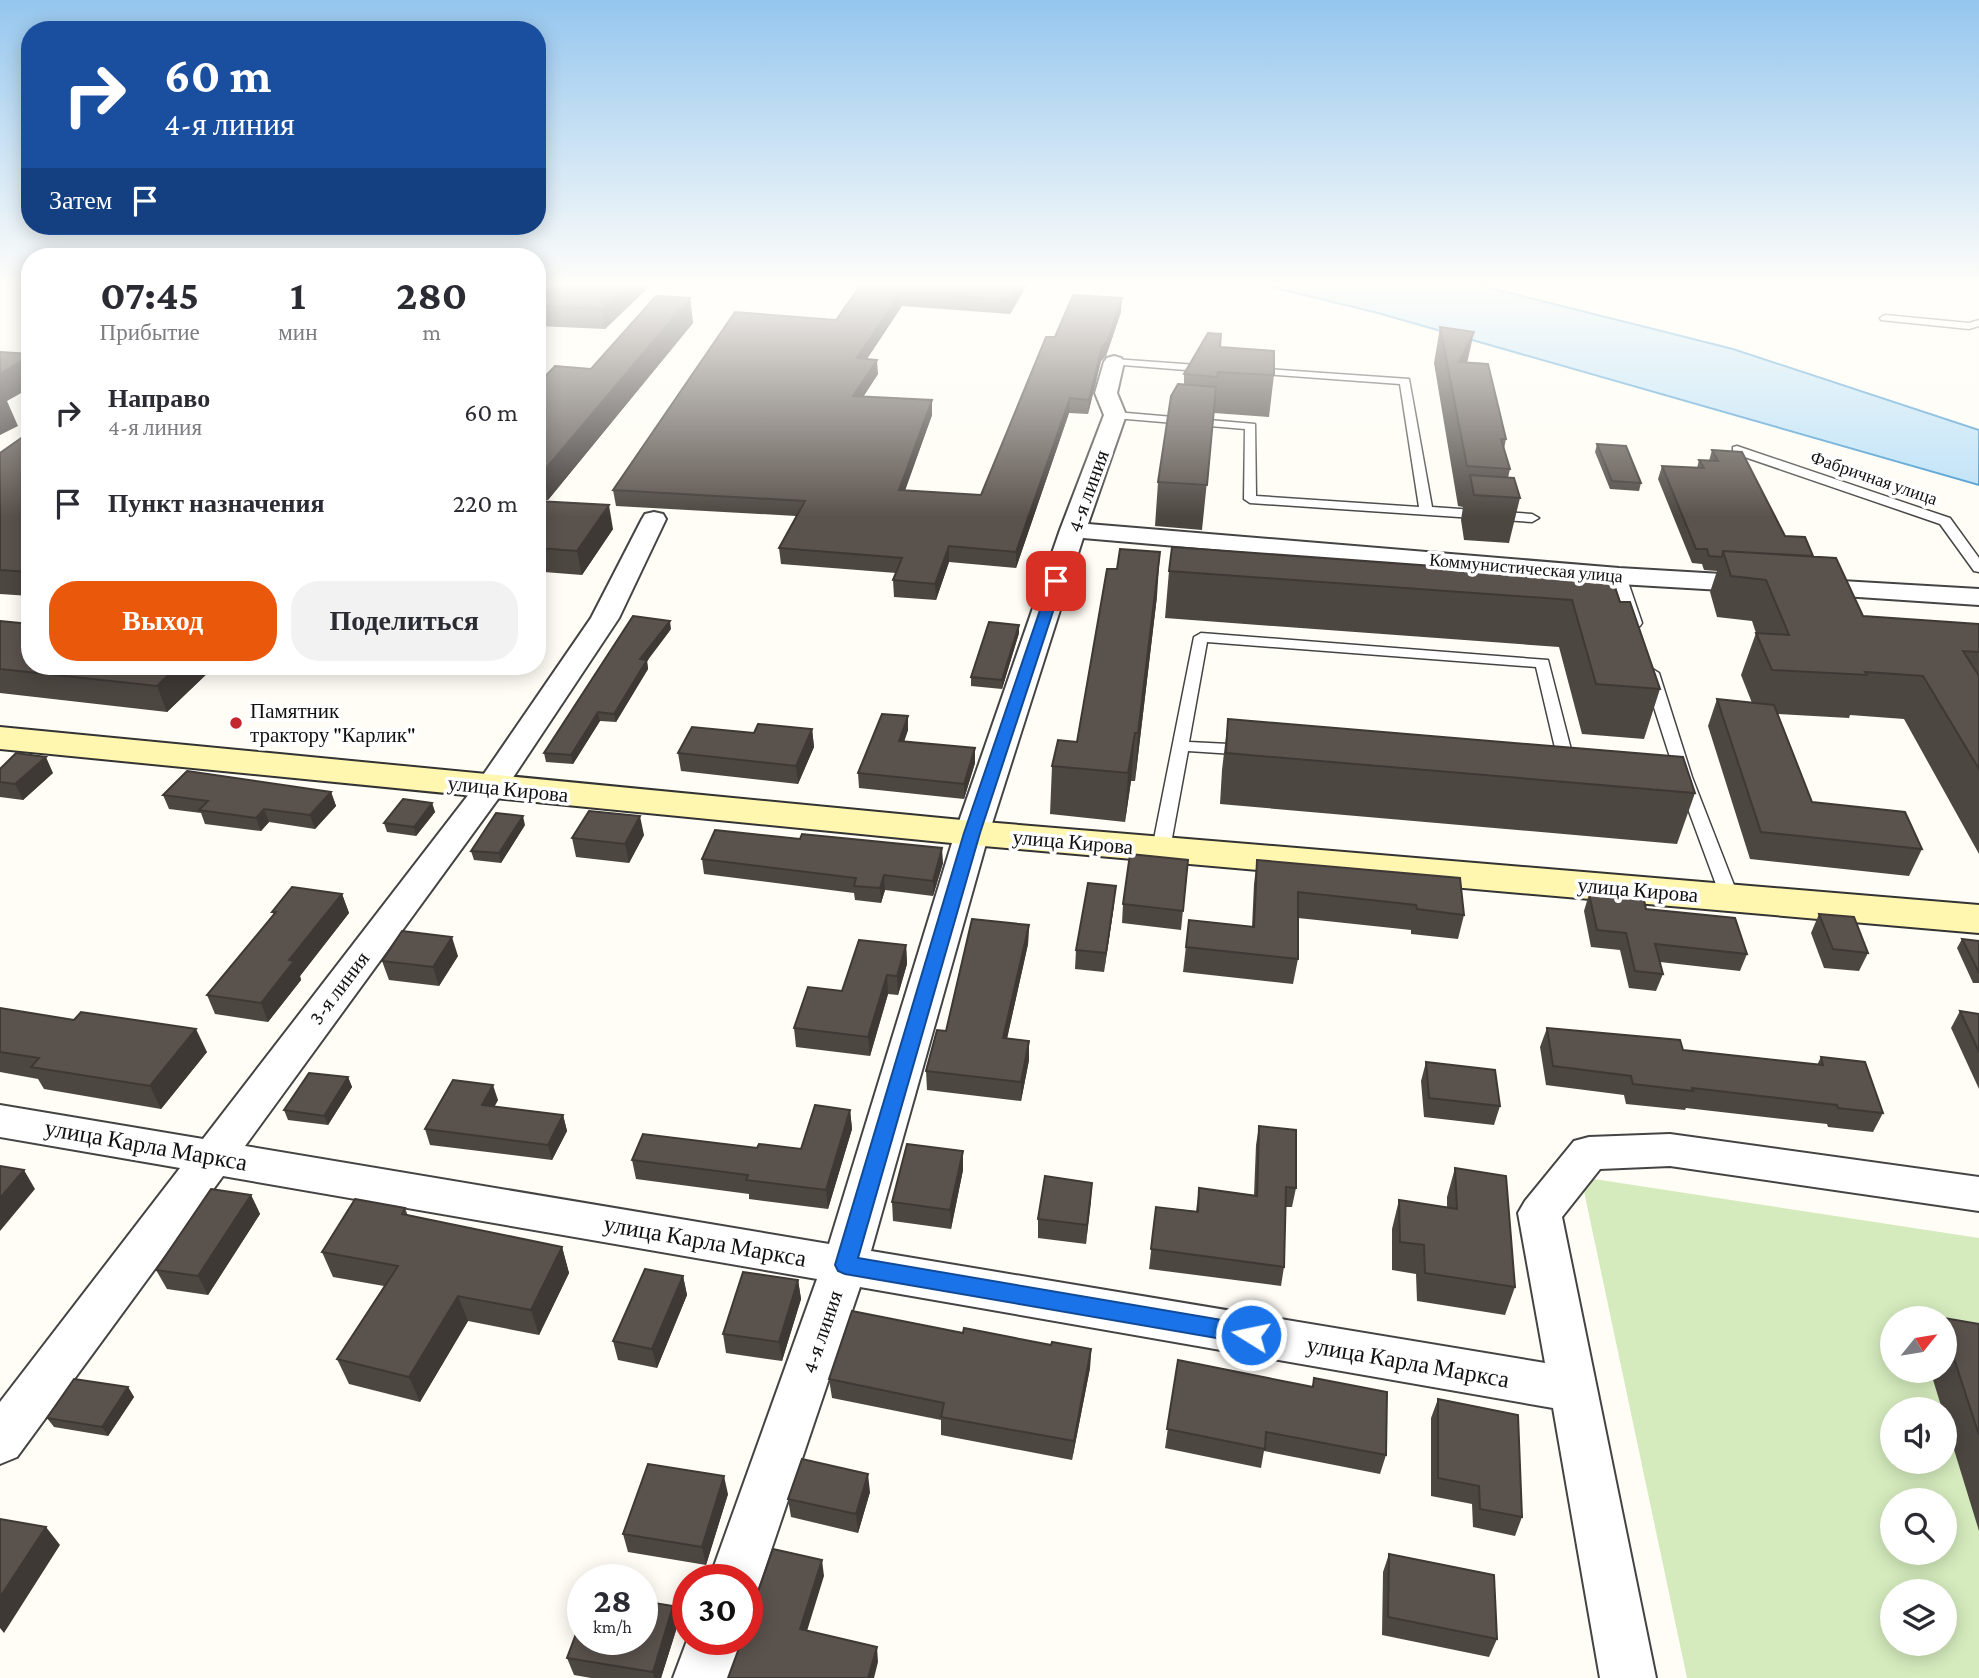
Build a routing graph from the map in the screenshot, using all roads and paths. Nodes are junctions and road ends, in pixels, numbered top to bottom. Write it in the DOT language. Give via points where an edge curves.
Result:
graph roads {
  1 [pos="1114,362"];
  2 [pos="1225,370"];
  3 [pos="1239,370"];
  4 [pos="1115,415"];
  5 [pos="1737,450"];
  6 [pos="1426,511"];
  7 [pos="1532,518"];
  8 [pos="654,519"];
  9 [pos="1073,530"];
  10 [pos="1979,568"];
  11 [pos="1619,576"];
  12 [pos="1979,597"];
  13 [pos="1640,639"];
  14 [pos="1648,664"];
  15 [pos="1181,746"];
  16 [pos="19,747"];
  17 [pos="1263,751"];
  18 [pos="1567,769"];
  19 [pos="489,788"];
  20 [pos="972,833"];
  21 [pos="1161,849"];
  22 [pos="1730,898"];
  23 [pos="1979,919"];
  24 [pos="0,1121"];
  25 [pos="213,1156"];
  26 [pos="1979,1194"];
  27 [pos="845,1265"];
  28 [pos="1575,1390"];
  29 [pos="0,1441"];
  30 [pos="741,1564"];
  31 [pos="709,1655"];
  32 [pos="701,1678"];
  33 [pos="1628,1678"];
  1 -- 2 [label="lane"];
  1 -- 4 [label="street" via="1106,393"];
  3 -- 6 [label="lane" via="1405,382"];
  4 -- 6 [label="lane" via="1251,426 1250,499"];
  4 -- 9 [label="street, 4-я линия"];
  5 -- 10 [label="lane, Фабричная улица" via="1945,521"];
  6 -- 7 [label="lane"];
  8 -- 19 [label="street, 3-я линия" via="605,618"];
  9 -- 11 [label="street, Коммунистическая улица"];
  9 -- 20 [label="street, 4-я линия"];
  11 -- 12 [label="street, Коммунистическая улица"];
  11 -- 13 [label="lane"];
  14 -- 22 [label="lane" via="1678,776"];
  15 -- 17 [label="lane"];
  15 -- 18 [label="lane" via="1201,637 1543,663"];
  15 -- 21 [label="lane"];
  16 -- 19 [label="street, улица Кирова"];
  19 -- 20 [label="street, улица Кирова"];
  19 -- 25 [label="street, 3-я линия"];
  20 -- 21 [label="street, улица Кирова"];
  20 -- 27 [label="street, 4-я линия"];
  21 -- 22 [label="street, улица Кирова"];
  22 -- 23 [label="street, улица Кирова"];
  24 -- 25 [label="street, улица Карла Маркса"];
  25 -- 27 [label="street, улица Карла Маркса"];
  25 -- 29 [label="street, 3-я линия"];
  26 -- 28 [label="street" via="1670,1150 1589,1153 1540,1213"];
  27 -- 28 [label="street, улица Карла Маркса"];
  27 -- 30 [label="street, 4-я линия"];
  28 -- 33 [label="street"];
  31 -- 32 [label="street"];
}
